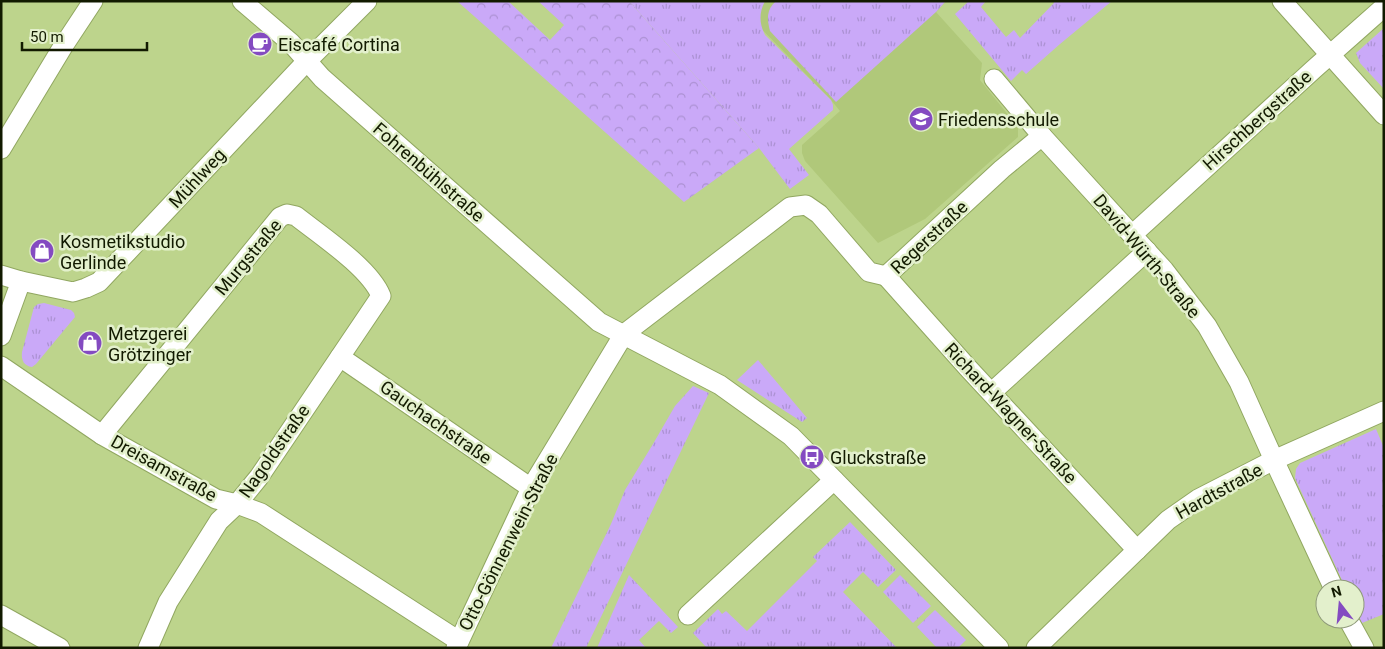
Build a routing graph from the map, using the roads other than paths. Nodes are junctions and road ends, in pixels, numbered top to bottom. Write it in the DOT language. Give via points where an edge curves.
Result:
graph roads {
  1 [pos="93,1"];
  2 [pos="242,1"];
  3 [pos="367,1"];
  4 [pos="1282,1"];
  5 [pos="1384,7"];
  6 [pos="1330,56"];
  7 [pos="307,61"];
  8 [pos="994,79"];
  9 [pos="1384,115"];
  10 [pos="1042,136"];
  11 [pos="1,150"];
  12 [pos="1132,235"];
  13 [pos="1147,251"];
  14 [pos="1,275"];
  15 [pos="886,276"];
  16 [pos="20,281"];
  17 [pos="624,334"];
  18 [pos="1,336"];
  19 [pos="340,357"];
  20 [pos="1,366"];
  21 [pos="992,392"];
  22 [pos="1384,411"];
  23 [pos="102,435"];
  24 [pos="1274,460"];
  25 [pos="834,480"];
  26 [pos="531,488"];
  27 [pos="237,504"];
  28 [pos="1137,550"];
  29 [pos="1329,579"];
  30 [pos="1,615"];
  31 [pos="688,615"];
  32 [pos="1354,629"];
  33 [pos="457,644"];
  34 [pos="60,648"];
  35 [pos="148,648"];
  36 [pos="999,648"];
  37 [pos="1036,648"];
  38 [pos="1364,648"];
  1 -- 11 [label="street"];
  2 -- 7 [label="street, Fohrenbühlstraße"];
  3 -- 7 [label="street, Mühlweg"];
  4 -- 6 [label="street"];
  5 -- 6 [label="street, Hirschbergstraße"];
  6 -- 9 [label="street"];
  6 -- 12 [label="street, Hirschbergstraße"];
  7 -- 16 [label="street, Mühlweg" via="99,282 73,292"];
  7 -- 17 [label="street, Fohrenbühlstraße" via="322,78 599,322"];
  8 -- 10 [label="street, David-Würth-Straße"];
  10 -- 12 [label="street, David-Würth-Straße"];
  10 -- 15 [label="street, Regerstraße"];
  12 -- 13 [label="street, David-Würth-Straße"];
  13 -- 21 [label="street"];
  13 -- 24 [label="street, David-Würth-Straße" via="1207,326 1239,382"];
  14 -- 16 [label="street, Mühlweg"];
  15 -- 17 [label="street, Regerstraße" via="870,272 819,214 806,205 790,207"];
  15 -- 21 [label="street, Richard-Wagner-Straße"];
  16 -- 18 [label="street"];
  17 -- 25 [label="street" via="720,385 745,402 791,436"];
  17 -- 26 [label="street, Otto-Gönnenwein-Straße"];
  19 -- 23 [label="street, Murgstraße" via="381,296 358,265 296,216 287,214 280,217"];
  19 -- 26 [label="street, Gauchachstraße"];
  19 -- 27 [label="street, Nagoldstraße"];
  20 -- 23 [label="street, Dreisamstraße"];
  21 -- 28 [label="street, Richard-Wagner-Straße"];
  22 -- 24 [label="street, Hardtstraße"];
  23 -- 27 [label="street, Dreisamstraße" via="216,499"];
  24 -- 28 [label="street, Hardtstraße" via="1198,499 1168,520"];
  24 -- 29 [label="street, David-Würth-Straße"];
  25 -- 31 [label="street"];
  25 -- 36 [label="street"];
  26 -- 33 [label="street, Otto-Gönnenwein-Straße"];
  27 -- 33 [label="street, Dreisamstraße" via="261,512"];
  27 -- 35 [label="street, Nagoldstraße" via="219,521 168,602"];
  28 -- 37 [label="street, Hardtstraße"];
  30 -- 34 [label="street"];
  32 -- 38 [label="street"];
}
